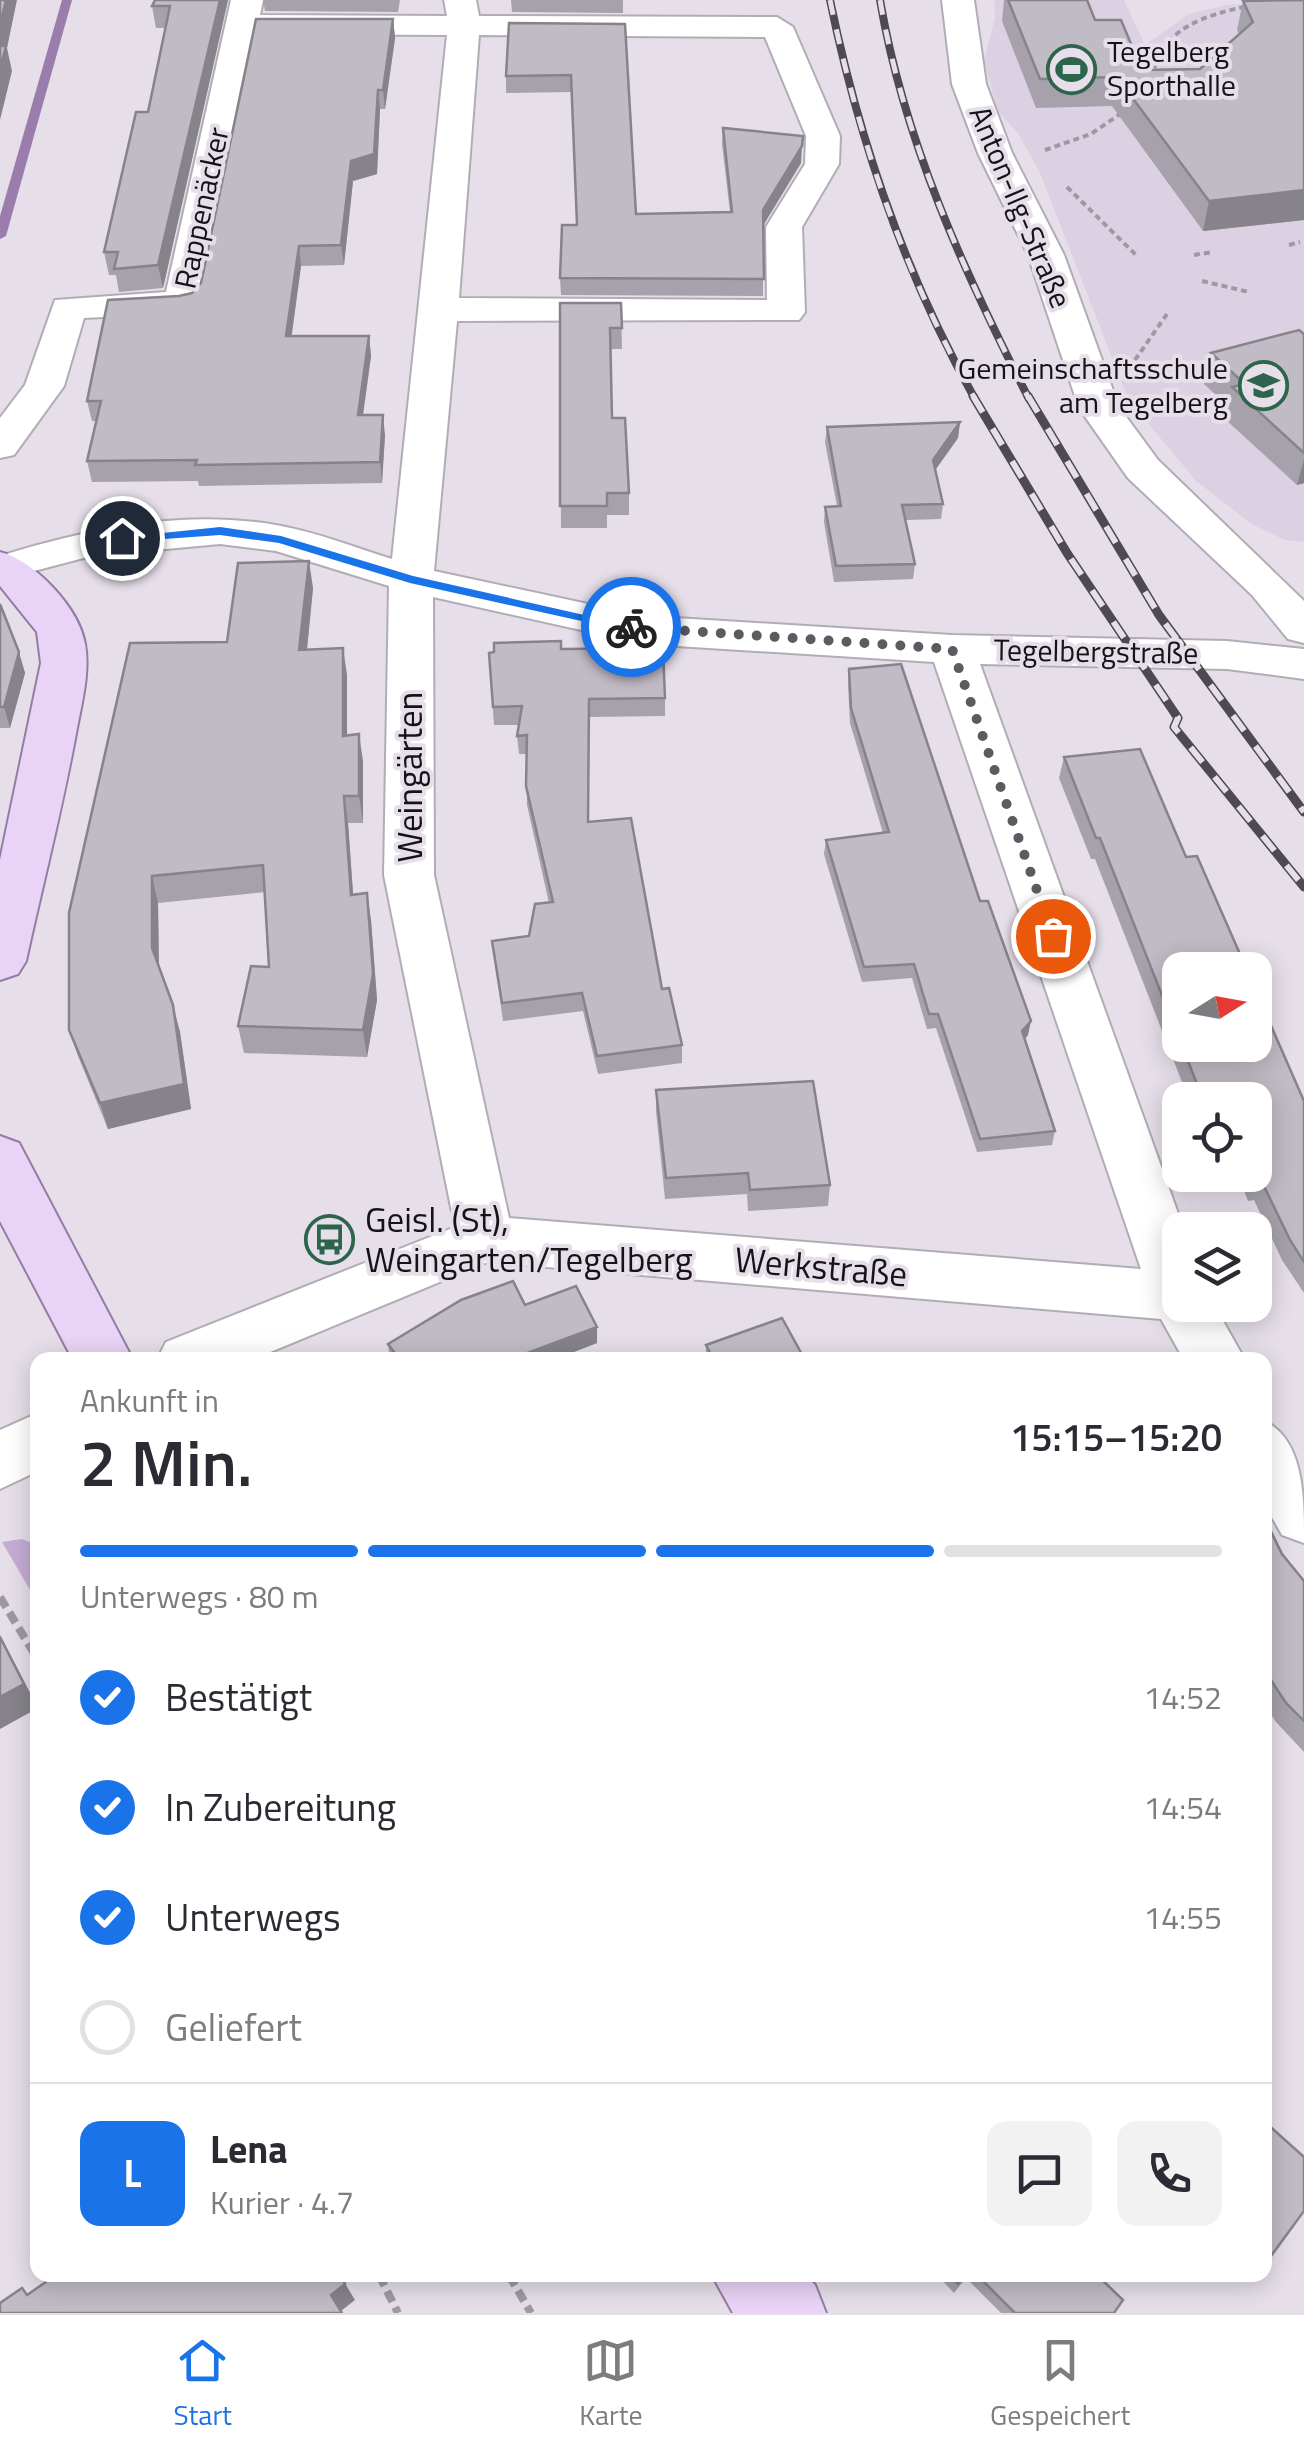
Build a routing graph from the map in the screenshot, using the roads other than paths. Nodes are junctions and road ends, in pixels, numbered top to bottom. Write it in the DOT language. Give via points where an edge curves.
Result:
graph roads {
  1 [pos="958,0"];
  2 [pos="244,12"];
  3 [pos="462,12"];
  4 [pos="436,309"];
  5 [pos="0,446"];
  6 [pos="3,566"];
  7 [pos="410,579"];
  8 [pos="1304,629"];
  9 [pos="952,649"];
  10 [pos="1304,664"];
  11 [pos="0,961"];
  12 [pos="0,1158"];
  13 [pos="14,1229"];
  14 [pos="485,1239"];
  15 [pos="1162,1246"];
  16 [pos="1162,1298"];
  17 [pos="1193,1322"];
  18 [pos="99,1352"];
  19 [pos="208,1352"];
  20 [pos="1210,1352"];
  21 [pos="30,1444"];
  22 [pos="1272,1460"];
  23 [pos="0,1462"];
  24 [pos="1304,1515"];
  25 [pos="758,2282"];
  26 [pos="787,2313"];
  1 -- 8 [label="street, Anton-Ilg-Straße" via="969,84 1046,256 1100,408 1143,469 1267,585"];
  2 -- 3 [label="street, Rappenäcker"];
  2 -- 5 [label="street, Rappenäcker" via="182,302 68,308 44,386"];
  3 -- 4 [label="street, Weingärten"];
  3 -- 4 [label="street" via="777,27 823,136 822,164 784,228 786,312"];
  4 -- 7 [label="street, Weingärten"];
  6 -- 7 [label="street, Tegelbergstraße" via="87,542 220,531 281,540"];
  6 -- 11 [label="main road" via="39,602 64,644 61,692"];
  7 -- 9 [label="street, Tegelbergstraße" via="644,630"];
  7 -- 14 [label="street, Weingärten" via="409,876"];
  9 -- 10 [label="street, Tegelbergstraße" via="1226,655"];
  9 -- 15 [label="street"];
  12 -- 13 [label="main road"];
  13 -- 18 [label="main road"];
  14 -- 16 [label="street, Werkstraße"];
  14 -- 19 [label="street, Werkstraße"];
  17 -- 20 [label="street"];
  21 -- 23 [label="street"];
  22 -- 24 [label="street"];
  25 -- 26 [label="main road"];
}
